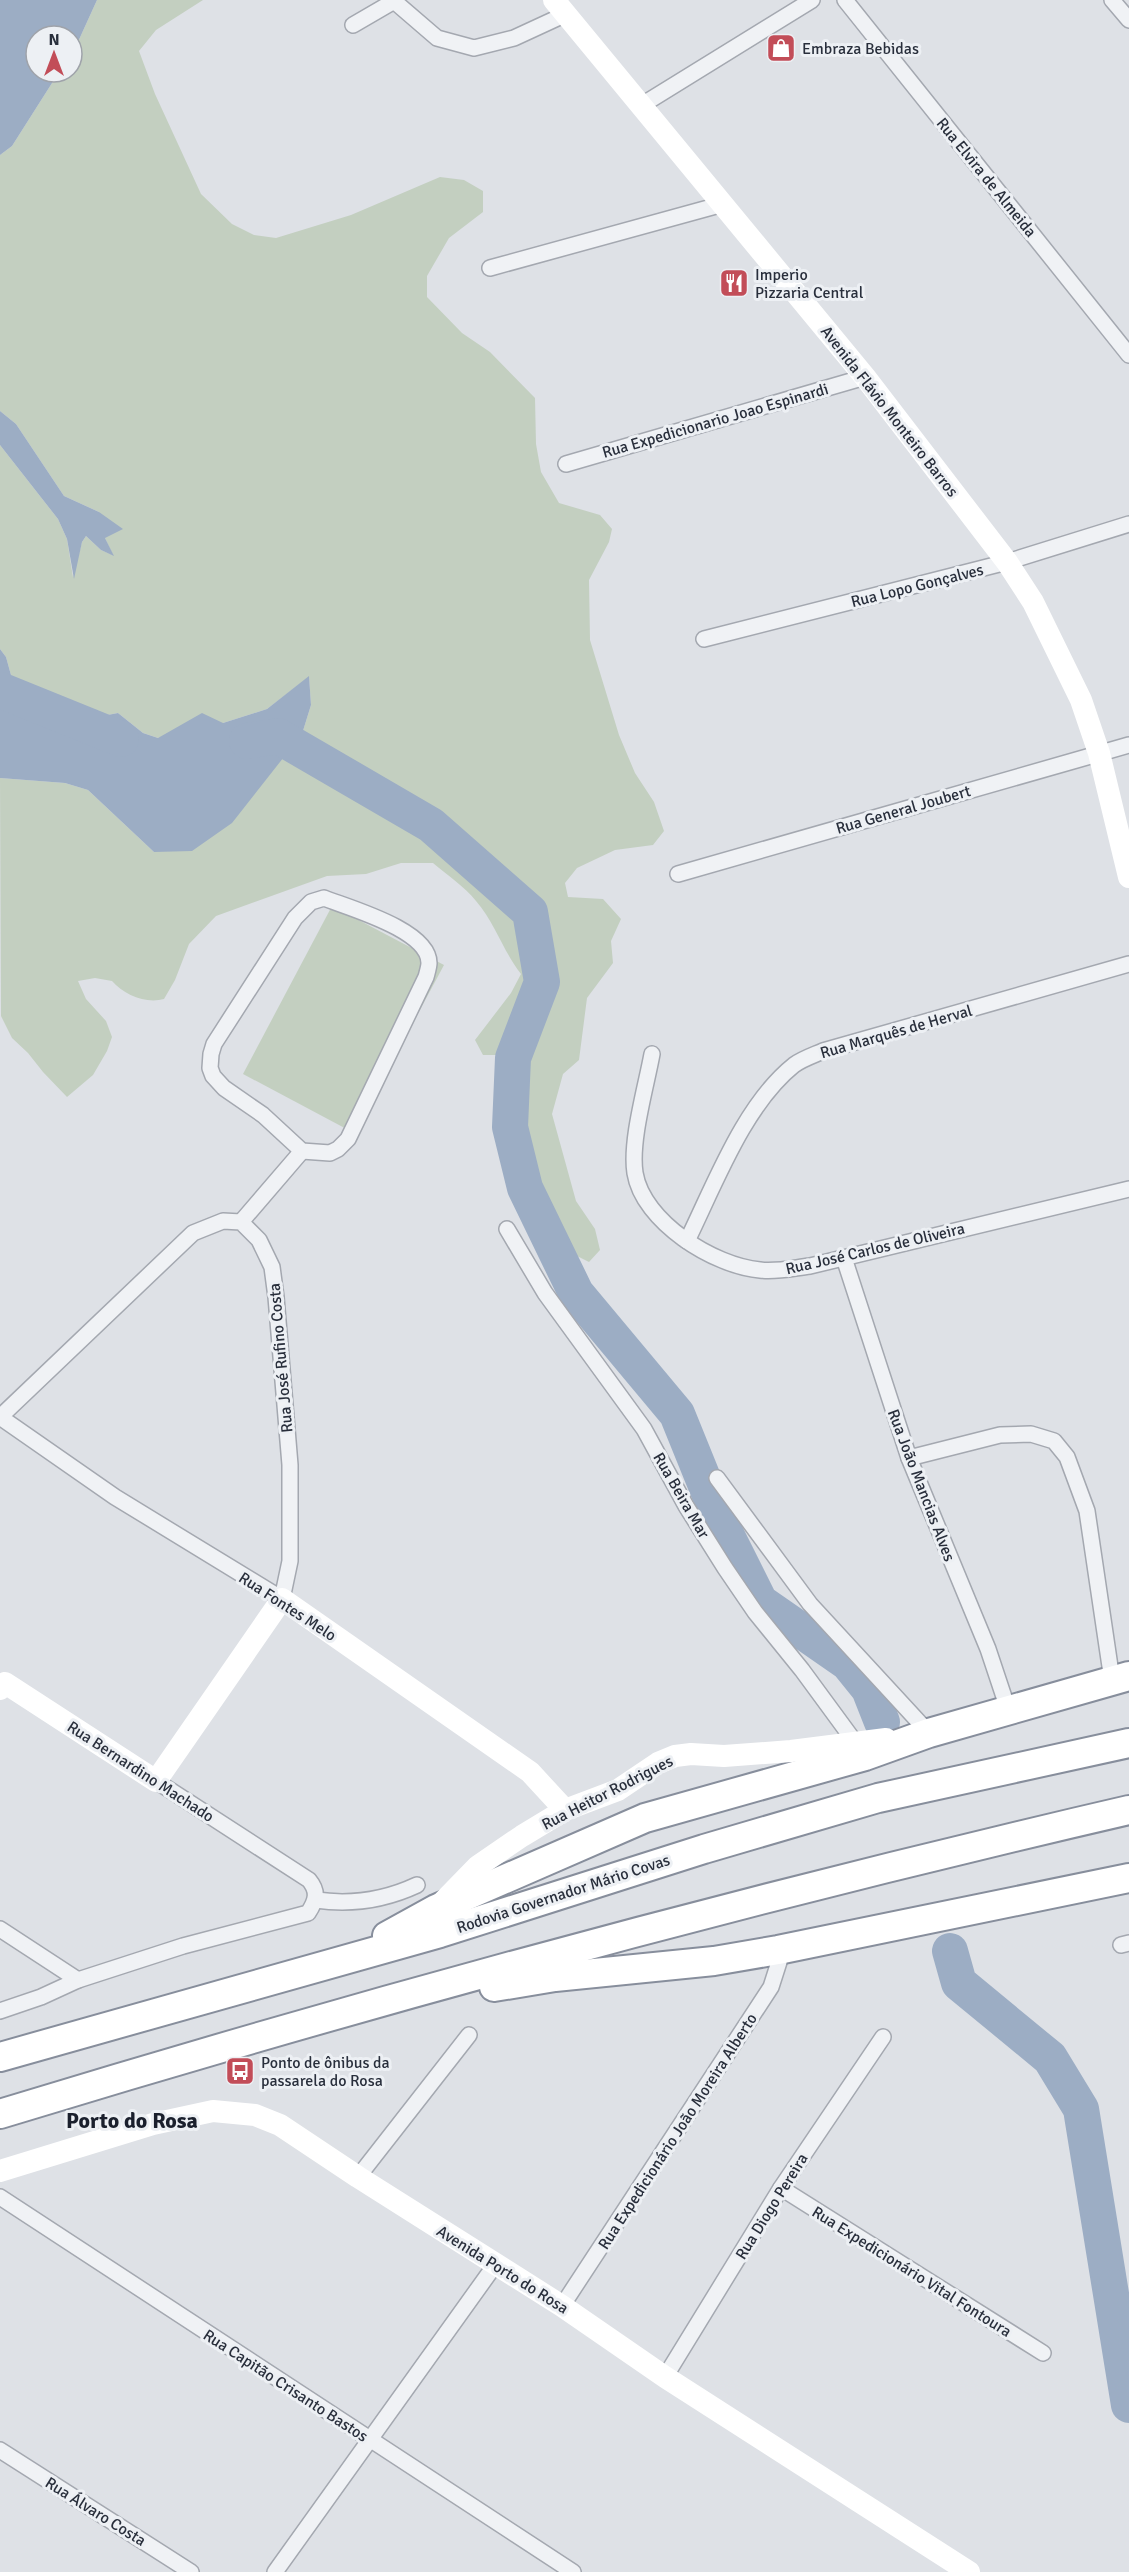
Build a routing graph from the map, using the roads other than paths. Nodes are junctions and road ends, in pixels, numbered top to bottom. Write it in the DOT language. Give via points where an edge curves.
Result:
graph roads {
  1 [pos="395,0"];
  2 [pos="812,0"];
  3 [pos="845,0"];
  4 [pos="1112,0"];
  5 [pos="560,7"];
  6 [pos="1129,20"];
  7 [pos="353,25"];
  8 [pos="642,105"];
  9 [pos="723,204"];
  10 [pos="490,268"];
  11 [pos="1129,355"];
  12 [pos="865,377"];
  13 [pos="566,464"];
  14 [pos="1129,524"];
  15 [pos="1007,562"];
  16 [pos="704,639"];
  17 [pos="1129,745"];
  18 [pos="1099,753"];
  19 [pos="678,874"];
  20 [pos="1129,877"];
  21 [pos="1129,964"];
  22 [pos="652,1054"];
  23 [pos="302,1151"];
  24 [pos="1129,1189"];
  25 [pos="242,1222"];
  26 [pos="507,1228"];
  27 [pos="687,1241"];
  28 [pos="844,1258"];
  29 [pos="0,1417"];
  30 [pos="909,1458"];
  31 [pos="717,1478"];
  32 [pos="282,1599"];
  33 [pos="1120,1678"];
  34 [pos="2,1684"];
  35 [pos="1008,1709"];
  36 [pos="891,1742"];
  37 [pos="1129,1743"];
  38 [pos="156,1781"];
  39 [pos="565,1810"];
  40 [pos="1129,1810"];
  41 [pos="1129,1878"];
  42 [pos="417,1885"];
  43 [pos="316,1900"];
  44 [pos="436,1909"];
  45 [pos="0,1929"];
  46 [pos="778,1950"];
  47 [pos="337,1962"];
  48 [pos="78,1980"];
  49 [pos="0,2011"];
  50 [pos="469,2035"];
  51 [pos="883,2037"];
  52 [pos="0,2057"];
  53 [pos="0,2117"];
  54 [pos="0,2171"];
  55 [pos="358,2177"];
  56 [pos="781,2188"];
  57 [pos="0,2197"];
  58 [pos="495,2265"];
  59 [pos="562,2306"];
  60 [pos="1043,2353"];
  61 [pos="665,2377"];
  62 [pos="369,2439"];
  63 [pos="0,2452"];
  64 [pos="182,2569"];
  65 [pos="275,2572"];
  66 [pos="573,2572"];
  67 [pos="969,2572"];
  1 -- 5 [label="street" via="437,38 474,48 514,38"];
  1 -- 7 [label="street"];
  2 -- 8 [label="street"];
  3 -- 11 [label="street, Rua Elvira de Almeida"];
  4 -- 6 [label="street"];
  5 -- 8 [label="street, Avenida Flávio Monteiro Barros"];
  8 -- 9 [label="street, Avenida Flávio Monteiro Barros"];
  9 -- 10 [label="street"];
  9 -- 12 [label="street, Avenida Flávio Monteiro Barros"];
  12 -- 13 [label="street, Rua Expedicionario Joao Espinardi"];
  12 -- 15 [label="street, Avenida Flávio Monteiro Barros"];
  14 -- 15 [label="street, Rua Lopo Gonçalves"];
  15 -- 16 [label="street, Rua Lopo Gonçalves"];
  15 -- 18 [label="street, Avenida Flávio Monteiro Barros" via="1056,645"];
  17 -- 18 [label="street, Rua General Joubert"];
  18 -- 19 [label="street, Rua General Joubert"];
  18 -- 20 [label="street, Avenida Flávio Monteiro Barros"];
  21 -- 27 [label="street, Rua Marquês de Herval" via="823,1051 795,1064 749,1116"];
  22 -- 27 [label="street, Rua José Carlos de Oliveira" via="634,1154 635,1175 664,1223"];
  23 -- 23 [label="street" via="213,1077 211,1054 295,918 311,902 324,898 397,926 423,947 429,963 426,977 348,1139 330,1153"];
  23 -- 25 [label="street"];
  24 -- 28 [label="street, Rua José Carlos de Oliveira"];
  25 -- 29 [label="street" via="223,1221 193,1233"];
  25 -- 32 [label="street, Rua José Rufino Costa" via="259,1240 272,1267 276,1297 290,1464 290,1561"];
  26 -- 36 [label="street, Rua Beira Mar" via="545,1293 644,1429 686,1506 737,1585"];
  27 -- 28 [label="street, Rua José Carlos de Oliveira" via="723,1261 758,1270 781,1270"];
  28 -- 30 [label="street, Rua João Mancias Alves"];
  29 -- 32 [label="street, Rua Fontes Melo" via="115,1497"];
  30 -- 33 [label="street" via="1000,1435 1031,1434 1054,1441 1067,1457 1087,1511"];
  30 -- 35 [label="street, Rua João Mancias Alves" via="988,1649"];
  31 -- 36 [label="street" via="810,1604"];
  32 -- 38 [label="street, Rua José Rufino Costa"];
  32 -- 39 [label="street, Rua Fontes Melo" via="530,1772"];
  33 -- 35 [label="highway"];
  34 -- 38 [label="street, Rua Bernardino Machado"];
  35 -- 36 [label="highway"];
  36 -- 39 [label="street, Rua Heitor Rodrigues" via="724,1756 675,1756 618,1790"];
  36 -- 44 [label="highway" via="645,1818"];
  37 -- 47 [label="highway, Rodovia Governador Mário Covas" via="878,1798"];
  38 -- 43 [label="street, Rua Bernardino Machado" via="309,1880 315,1886"];
  39 -- 44 [label="street, Rua Heitor Rodrigues" via="478,1866"];
  40 -- 53 [label="highway" via="729,1907 454,1980"];
  41 -- 46 [label="highway"];
  42 -- 43 [label="street" via="392,1896 340,1904"];
  43 -- 48 [label="street" via="308,1913"];
  44 -- 47 [label="highway"];
  45 -- 48 [label="street"];
  46 -- 53 [label="highway" via="496,1986 65,2109"];
  46 -- 59 [label="street, Rua Expedicionário João Moreira Alberto" via="779,1962 771,1987"];
  47 -- 52 [label="highway, Rodovia Governador Mário Covas"];
  48 -- 49 [label="street"];
  50 -- 55 [label="street"];
  51 -- 56 [label="street, Rua Diogo Pereira"];
  54 -- 55 [label="street, Avenida Porto do Rosa" via="153,2124 213,2111 255,2115 284,2127"];
  55 -- 58 [label="street, Avenida Porto do Rosa"];
  56 -- 60 [label="street, Rua Expedicionário Vital Fontoura"];
  56 -- 61 [label="street, Rua Diogo Pereira"];
  57 -- 62 [label="street, Rua Capitão Crisanto Bastos"];
  58 -- 59 [label="street, Avenida Porto do Rosa"];
  58 -- 62 [label="street"];
  59 -- 61 [label="street, Avenida Porto do Rosa"];
  61 -- 67 [label="street, Avenida Porto do Rosa"];
  62 -- 65 [label="street"];
  62 -- 66 [label="street, Rua Capitão Crisanto Bastos"];
  63 -- 64 [label="street, Rua Álvaro Costa"];
}
